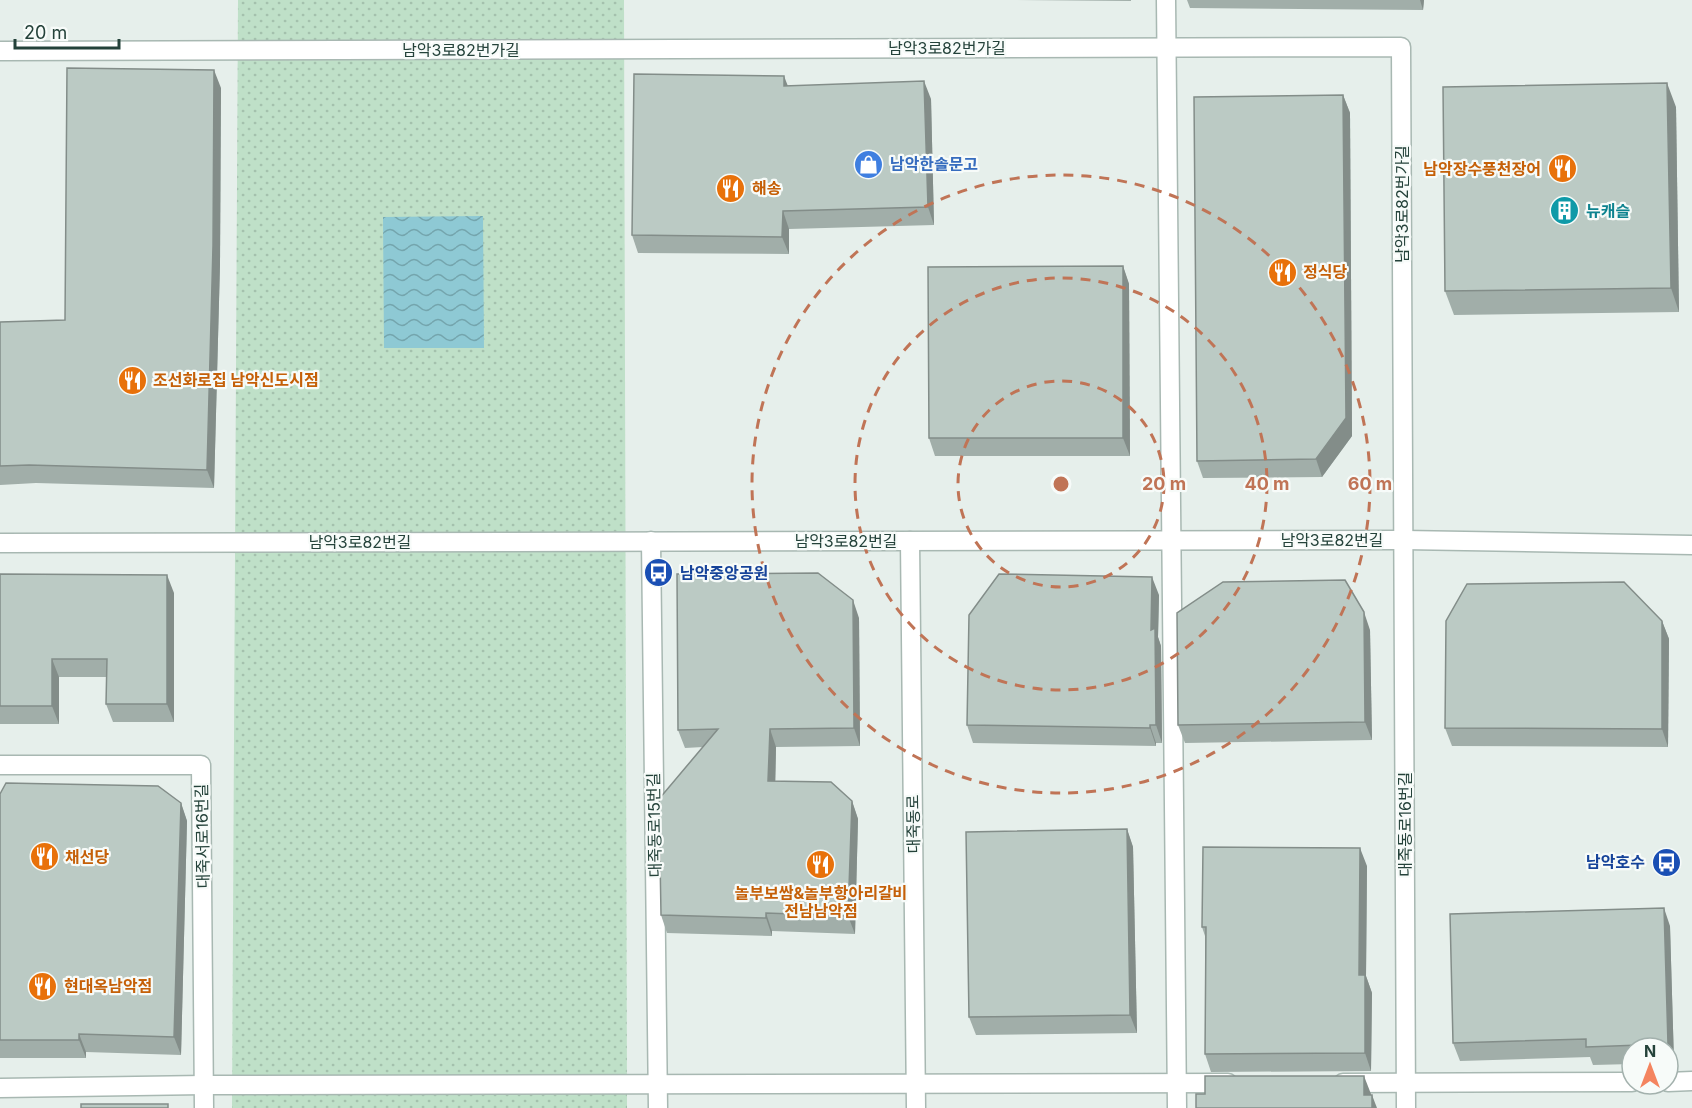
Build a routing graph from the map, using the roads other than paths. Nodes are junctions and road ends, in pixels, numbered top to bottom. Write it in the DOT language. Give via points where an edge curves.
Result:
graph roads {
  1 [pos="1166,0"];
  2 [pos="1165,48"];
  3 [pos="0,51"];
  4 [pos="1172,540"];
  5 [pos="1404,540"];
  6 [pos="651,541"];
  7 [pos="910,541"];
  8 [pos="0,543"];
  9 [pos="1692,545"];
  10 [pos="0,765"];
  11 [pos="1406,1082"];
  12 [pos="1620,1082"];
  13 [pos="1177,1083"];
  14 [pos="1245,1083"];
  15 [pos="1325,1083"];
  16 [pos="915,1084"];
  17 [pos="204,1085"];
  18 [pos="658,1085"];
  19 [pos="0,1088"];
  20 [pos="204,1108"];
  21 [pos="658,1108"];
  22 [pos="916,1108"];
  23 [pos="1177,1108"];
  24 [pos="1406,1108"];
  1 -- 2 [label="street"];
  2 -- 3 [label="street, 남악3로82번가길"];
  2 -- 4 [label="street"];
  2 -- 5 [label="street, 남악3로82번가길" via="1401,46"];
  4 -- 5 [label="street, 남악3로82번길"];
  4 -- 7 [label="street, 남악3로82번길"];
  4 -- 13 [label="street"];
  5 -- 9 [label="street, 남악3로82번길"];
  5 -- 11 [label="street, 대죽동로16번길"];
  6 -- 7 [label="street, 남악3로82번길"];
  6 -- 8 [label="street, 남악3로82번길"];
  6 -- 18 [label="street, 대죽동로15번길"];
  7 -- 16 [label="street, 대죽동로"];
  10 -- 17 [label="street, 대죽서로16번길" via="201,765"];
  11 -- 12 [label="street"];
  11 -- 15 [label="street"];
  11 -- 24 [label="street, 대죽동로16번길"];
  13 -- 14 [label="street"];
  13 -- 16 [label="street"];
  13 -- 23 [label="street"];
  16 -- 18 [label="street"];
  16 -- 22 [label="street, 대죽동로"];
  17 -- 18 [label="street"];
  17 -- 19 [label="street"];
  17 -- 20 [label="street, 대죽서로16번길"];
  18 -- 21 [label="street, 대죽동로15번길"];
}
